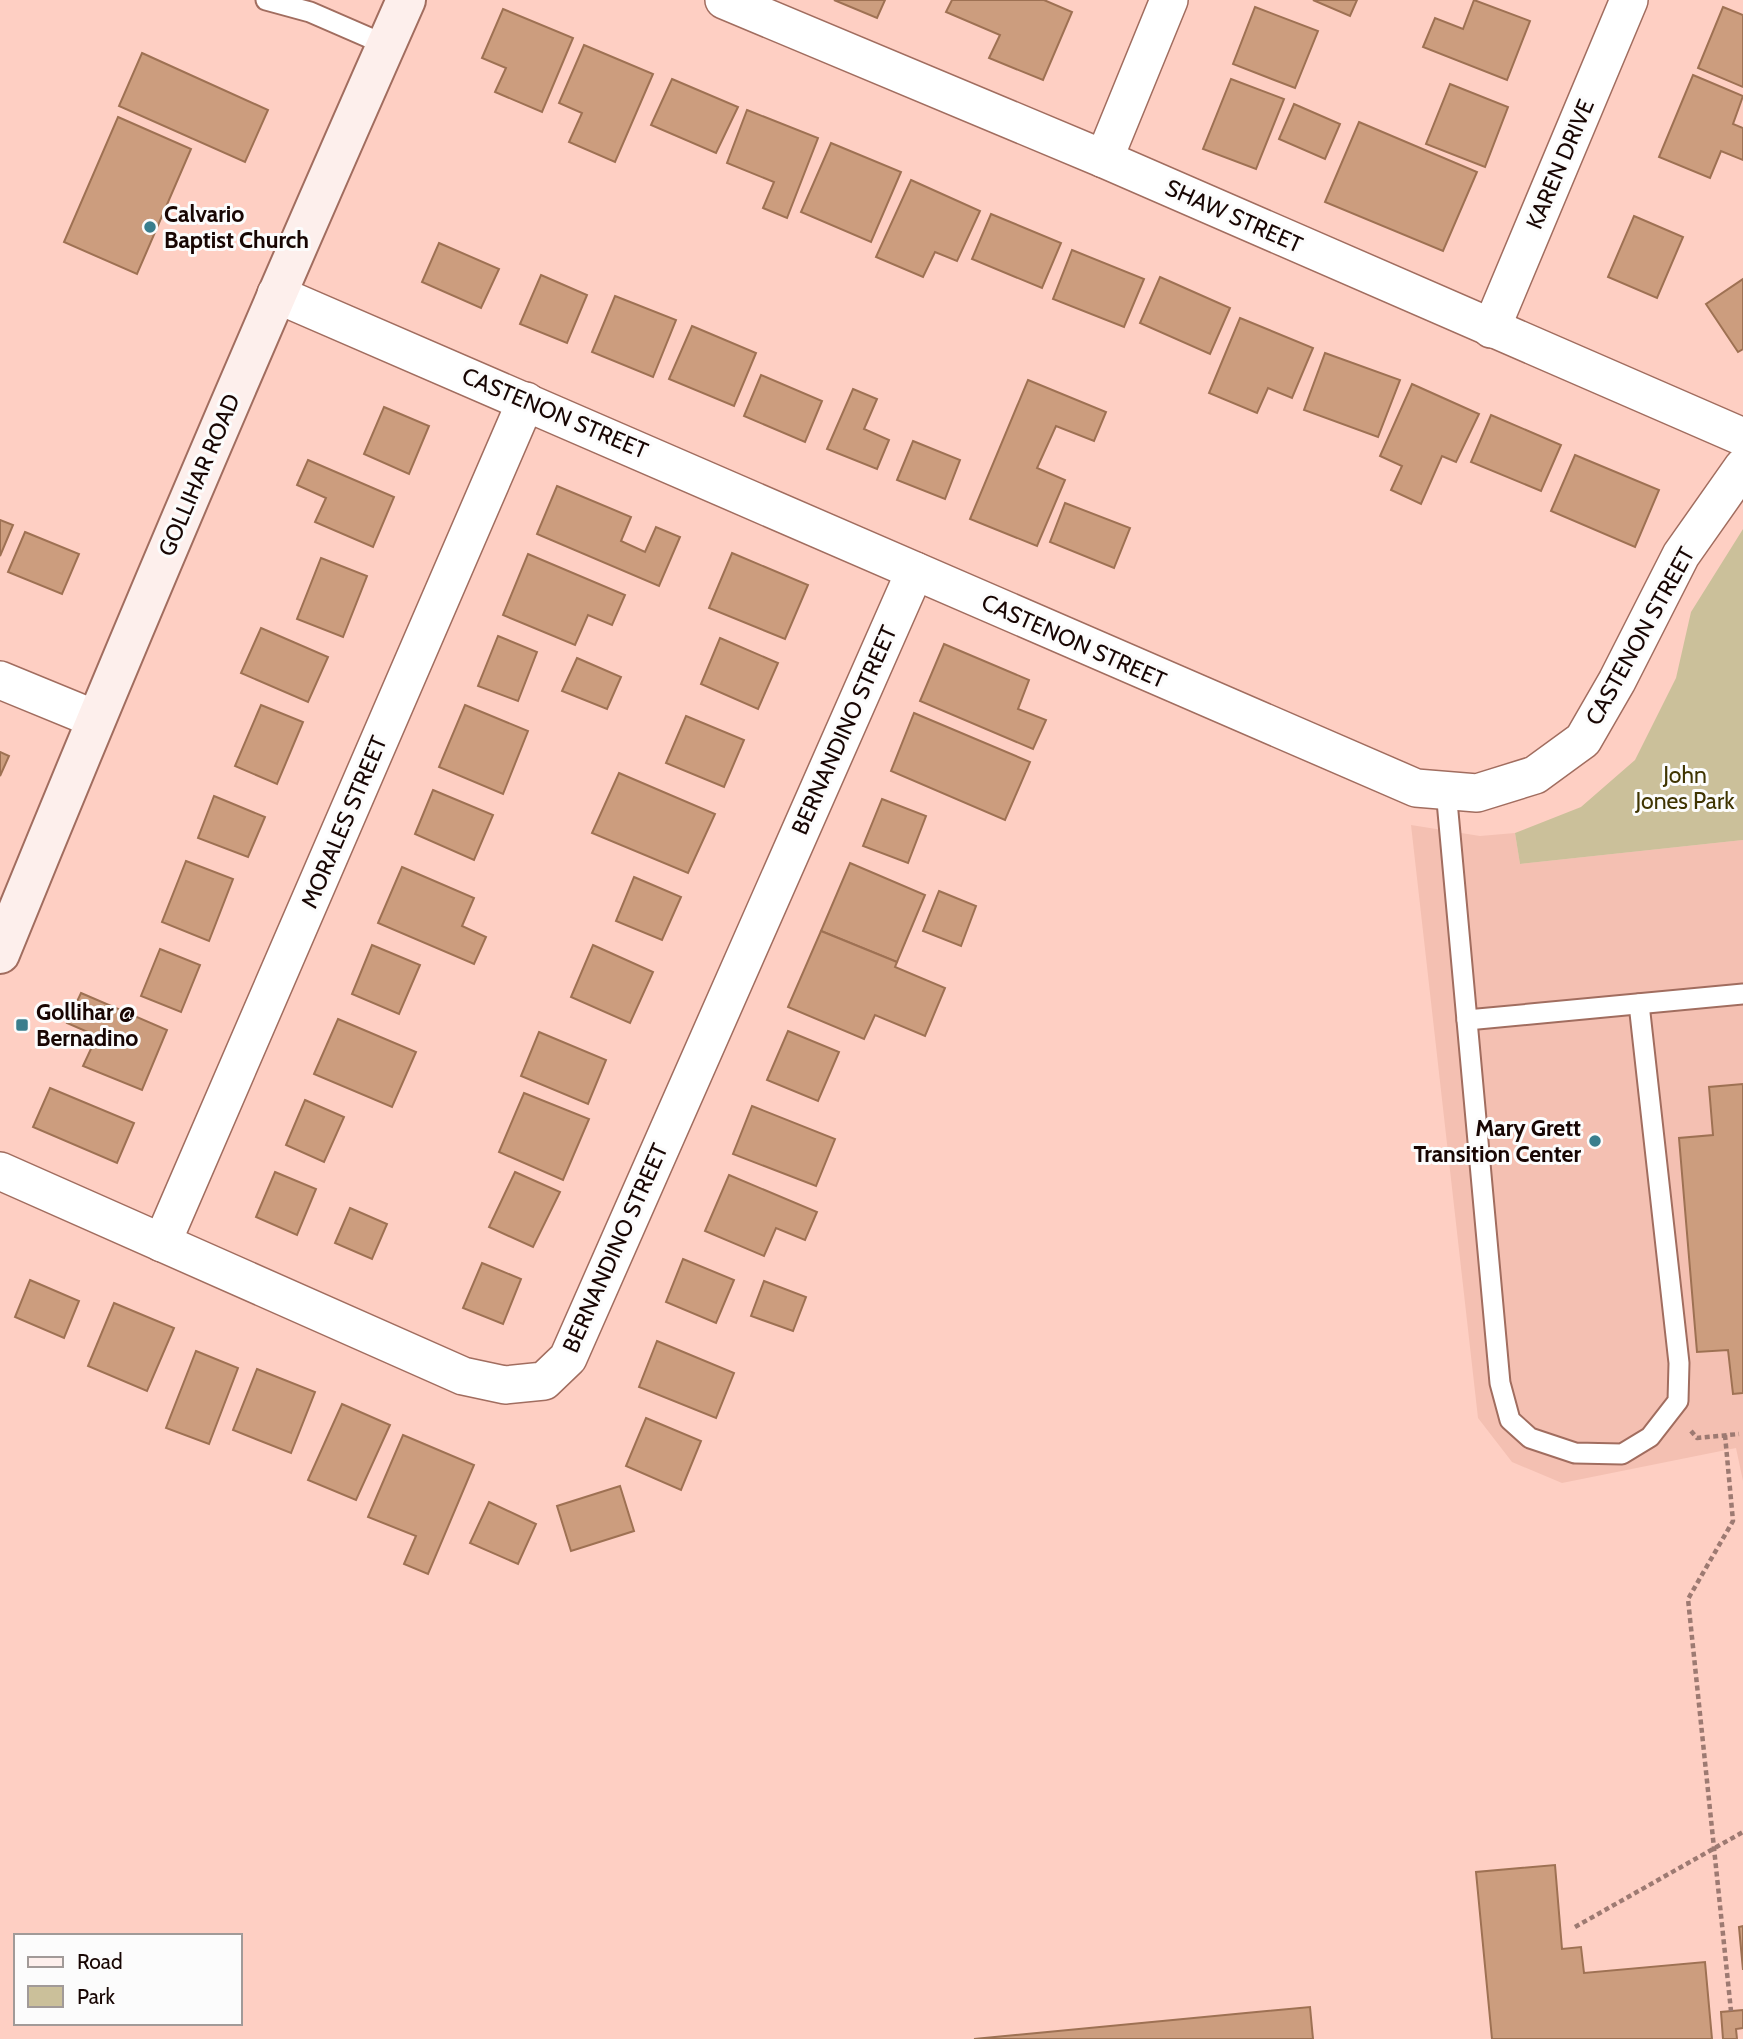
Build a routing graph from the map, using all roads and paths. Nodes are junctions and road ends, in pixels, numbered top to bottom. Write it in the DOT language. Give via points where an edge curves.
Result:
graph roads {
  1 [pos="266,0"];
  2 [pos="406,0"];
  3 [pos="723,0"];
  4 [pos="1169,0"];
  5 [pos="1629,0"];
  6 [pos="312,6"];
  7 [pos="386,45"];
  8 [pos="1104,159"];
  9 [pos="275,294"];
  10 [pos="1491,329"];
  11 [pos="526,401"];
  12 [pos="1743,437"];
  13 [pos="1743,467"];
  14 [pos="915,571"];
  15 [pos="0,680"];
  16 [pos="95,719"];
  17 [pos="1446,790"];
  18 [pos="0,954"];
  19 [pos="1743,994"];
  20 [pos="1639,1004"];
  21 [pos="1467,1020"];
  22 [pos="0,1171"];
  23 [pos="162,1244"];
  24 [pos="1670,1411"];
  25 [pos="1739,1434"];
  26 [pos="1725,1435"];
  27 [pos="1743,1832"];
  28 [pos="1714,1849"];
  29 [pos="1575,1927"];
  30 [pos="1731,2011"];
  1 -- 6 [label="lane"];
  2 -- 7 [label="main road, GOLLIHAR ROAD"];
  3 -- 8 [label="street, SHAW STREET"];
  4 -- 8 [label="street"];
  5 -- 10 [label="street, KAREN DRIVE"];
  6 -- 7 [label="lane"];
  7 -- 9 [label="main road, GOLLIHAR ROAD"];
  8 -- 10 [label="street, SHAW STREET"];
  9 -- 11 [label="street, CASTENON STREET"];
  9 -- 16 [label="main road, GOLLIHAR ROAD"];
  10 -- 12 [label="street, SHAW STREET"];
  11 -- 14 [label="street, CASTENON STREET"];
  11 -- 23 [label="street, MORALES STREET"];
  13 -- 17 [label="street, CASTENON STREET" via="1681,555 1583,740 1535,775 1477,793"];
  14 -- 17 [label="street, CASTENON STREET" via="1416,788"];
  14 -- 23 [label="street, BERNANDINO STREET" via="568,1358 544,1381 505,1385 463,1376"];
  15 -- 16 [label="street"];
  16 -- 18 [label="main road, GOLLIHAR ROAD"];
  17 -- 21 [label="lane"];
  19 -- 20 [label="lane"];
  20 -- 21 [label="lane"];
  20 -- 24 [label="lane" via="1679,1363 1678,1401"];
  21 -- 24 [label="lane" via="1500,1383 1510,1420 1530,1438 1575,1453 1622,1454 1650,1437"];
  22 -- 23 [label="street, BERNANDINO STREET"];
  24 -- 26 [label="path" via="1698,1438"];
  25 -- 26 [label="path"];
  26 -- 28 [label="path" via="1733,1521 1688,1599"];
  27 -- 28 [label="path"];
  28 -- 29 [label="path"];
  28 -- 30 [label="path"];
}
